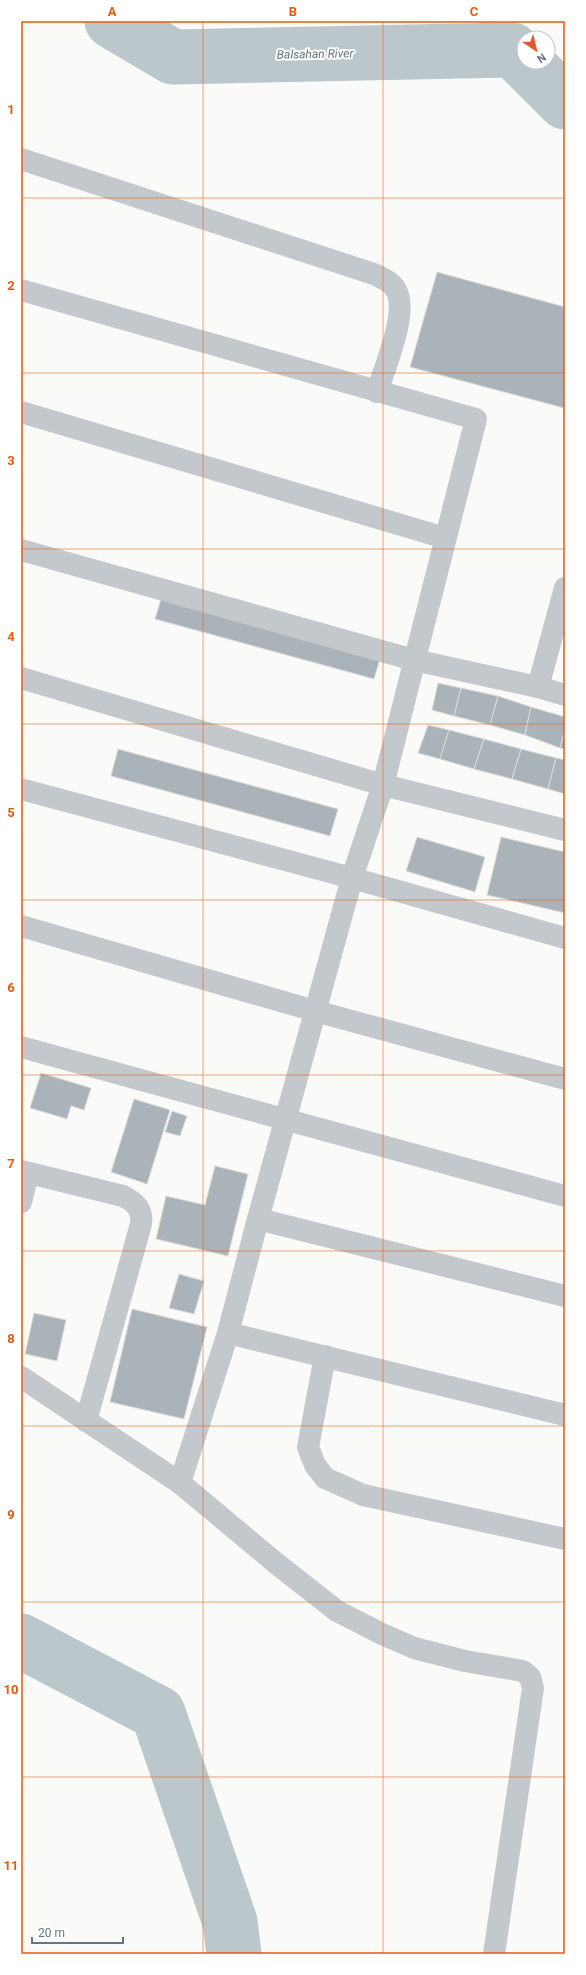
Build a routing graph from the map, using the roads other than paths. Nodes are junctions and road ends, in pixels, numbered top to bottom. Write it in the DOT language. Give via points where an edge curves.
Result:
graph roads {
  1 [pos="21,159"];
  2 [pos="21,290"];
  3 [pos="377,392"];
  4 [pos="21,412"];
  5 [pos="445,538"];
  6 [pos="21,550"];
  7 [pos="565,588"];
  8 [pos="414,660"];
  9 [pos="21,678"];
  10 [pos="538,687"];
  11 [pos="565,695"];
  12 [pos="383,785"];
  13 [pos="21,789"];
  14 [pos="565,830"];
  15 [pos="352,878"];
  16 [pos="21,926"];
  17 [pos="565,938"];
  18 [pos="315,1011"];
  19 [pos="21,1046"];
  20 [pos="565,1079"];
  21 [pos="284,1119"];
  22 [pos="24,1172"];
  23 [pos="565,1196"];
  24 [pos="21,1202"];
  25 [pos="258,1219"];
  26 [pos="565,1296"];
  27 [pos="228,1333"];
  28 [pos="324,1356"];
  29 [pos="21,1377"];
  30 [pos="565,1415"];
  31 [pos="86,1421"];
  32 [pos="180,1483"];
  33 [pos="565,1540"];
  34 [pos="494,1954"];
  1 -- 3 [label="street" via="387,280 397,292 399,312"];
  2 -- 3 [label="street"];
  3 -- 5 [label="street" via="476,419"];
  4 -- 5 [label="street"];
  5 -- 8 [label="street"];
  6 -- 8 [label="street"];
  7 -- 10 [label="street"];
  8 -- 10 [label="street"];
  8 -- 12 [label="street"];
  9 -- 12 [label="street"];
  10 -- 11 [label="street"];
  12 -- 14 [label="street"];
  12 -- 15 [label="street"];
  13 -- 15 [label="street"];
  15 -- 17 [label="street"];
  15 -- 18 [label="street"];
  16 -- 18 [label="street"];
  18 -- 20 [label="street"];
  18 -- 21 [label="street"];
  19 -- 21 [label="street"];
  21 -- 23 [label="street"];
  21 -- 25 [label="street"];
  22 -- 24 [label="street"];
  22 -- 31 [label="street" via="123,1196 138,1206 141,1214 141,1224"];
  25 -- 26 [label="street"];
  25 -- 27 [label="street"];
  27 -- 28 [label="street"];
  27 -- 32 [label="street"];
  28 -- 30 [label="street"];
  28 -- 33 [label="street" via="308,1447 315,1466 325,1478 363,1495"];
  29 -- 31 [label="street"];
  31 -- 32 [label="street"];
  32 -- 34 [label="street" via="337,1610 414,1648 465,1661 523,1670 530,1677 534,1688"];
}
